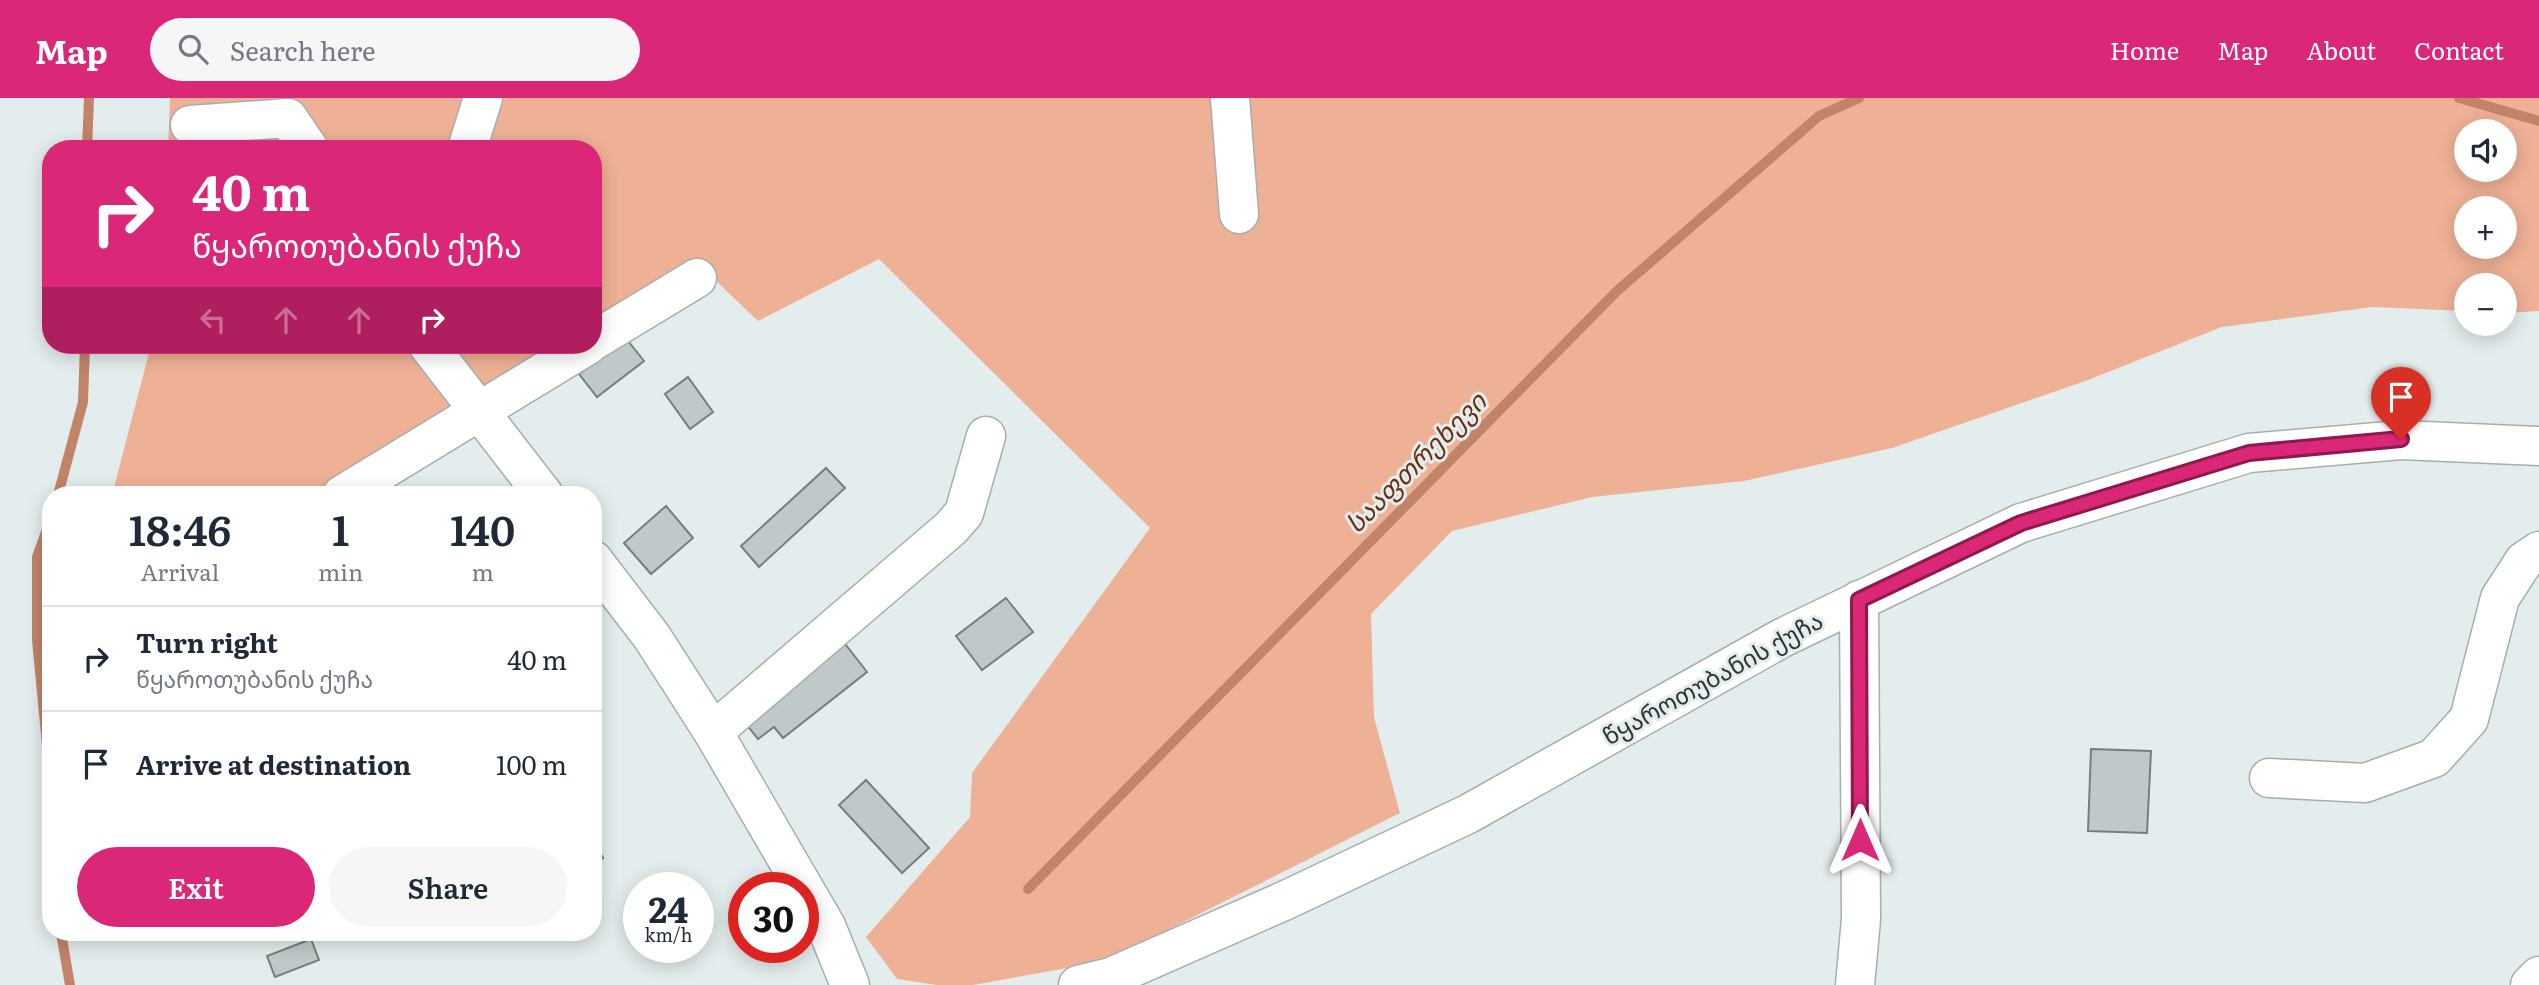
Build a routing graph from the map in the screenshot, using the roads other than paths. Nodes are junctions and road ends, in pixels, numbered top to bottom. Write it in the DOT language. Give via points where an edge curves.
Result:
graph roads {
  1 [pos="483,98"];
  2 [pos="1230,98"];
  3 [pos="190,125"];
  4 [pos="303,140"];
  5 [pos="470,140"];
  6 [pos="1239,214"];
  7 [pos="696,278"];
  8 [pos="602,335"];
  9 [pos="435,354"];
  10 [pos="573,354"];
  11 [pos="480,412"];
  12 [pos="986,436"];
  13 [pos="2539,446"];
  14 [pos="357,486"];
  15 [pos="537,486"];
  16 [pos="2539,551"];
  17 [pos="602,572"];
  18 [pos="1859,600"];
  19 [pos="713,732"];
  20 [pos="2269,778"];
  21 [pos="2539,976"];
  22 [pos="850,985"];
  23 [pos="1078,985"];
  24 [pos="1855,985"];
  25 [pos="2530,985"];
  26 [pos="2538,985"];
  1 -- 5 [label="street"];
  2 -- 6 [label="street"];
  3 -- 4 [label="street" via="288,118"];
  7 -- 8 [label="street"];
  9 -- 11 [label="street"];
  10 -- 11 [label="street"];
  11 -- 14 [label="street"];
  11 -- 15 [label="street"];
  12 -- 19 [label="street" via="964,513 951,528"];
  13 -- 18 [label="street, წყაროთუბანის ქუჩა" via="2401,439 2249,453 2021,523"];
  16 -- 20 [label="street" via="2524,561 2500,598 2469,719 2434,758 2365,783"];
  17 -- 19 [label="street" via="652,637"];
  18 -- 23 [label="street, წყაროთუბანის ქუჩა" via="1782,638 1468,814 1111,977"];
  18 -- 24 [label="street" via="1861,919"];
  19 -- 22 [label="street" via="826,926"];
  21 -- 25 [label="street"];
  25 -- 26 [label="street"];
}
